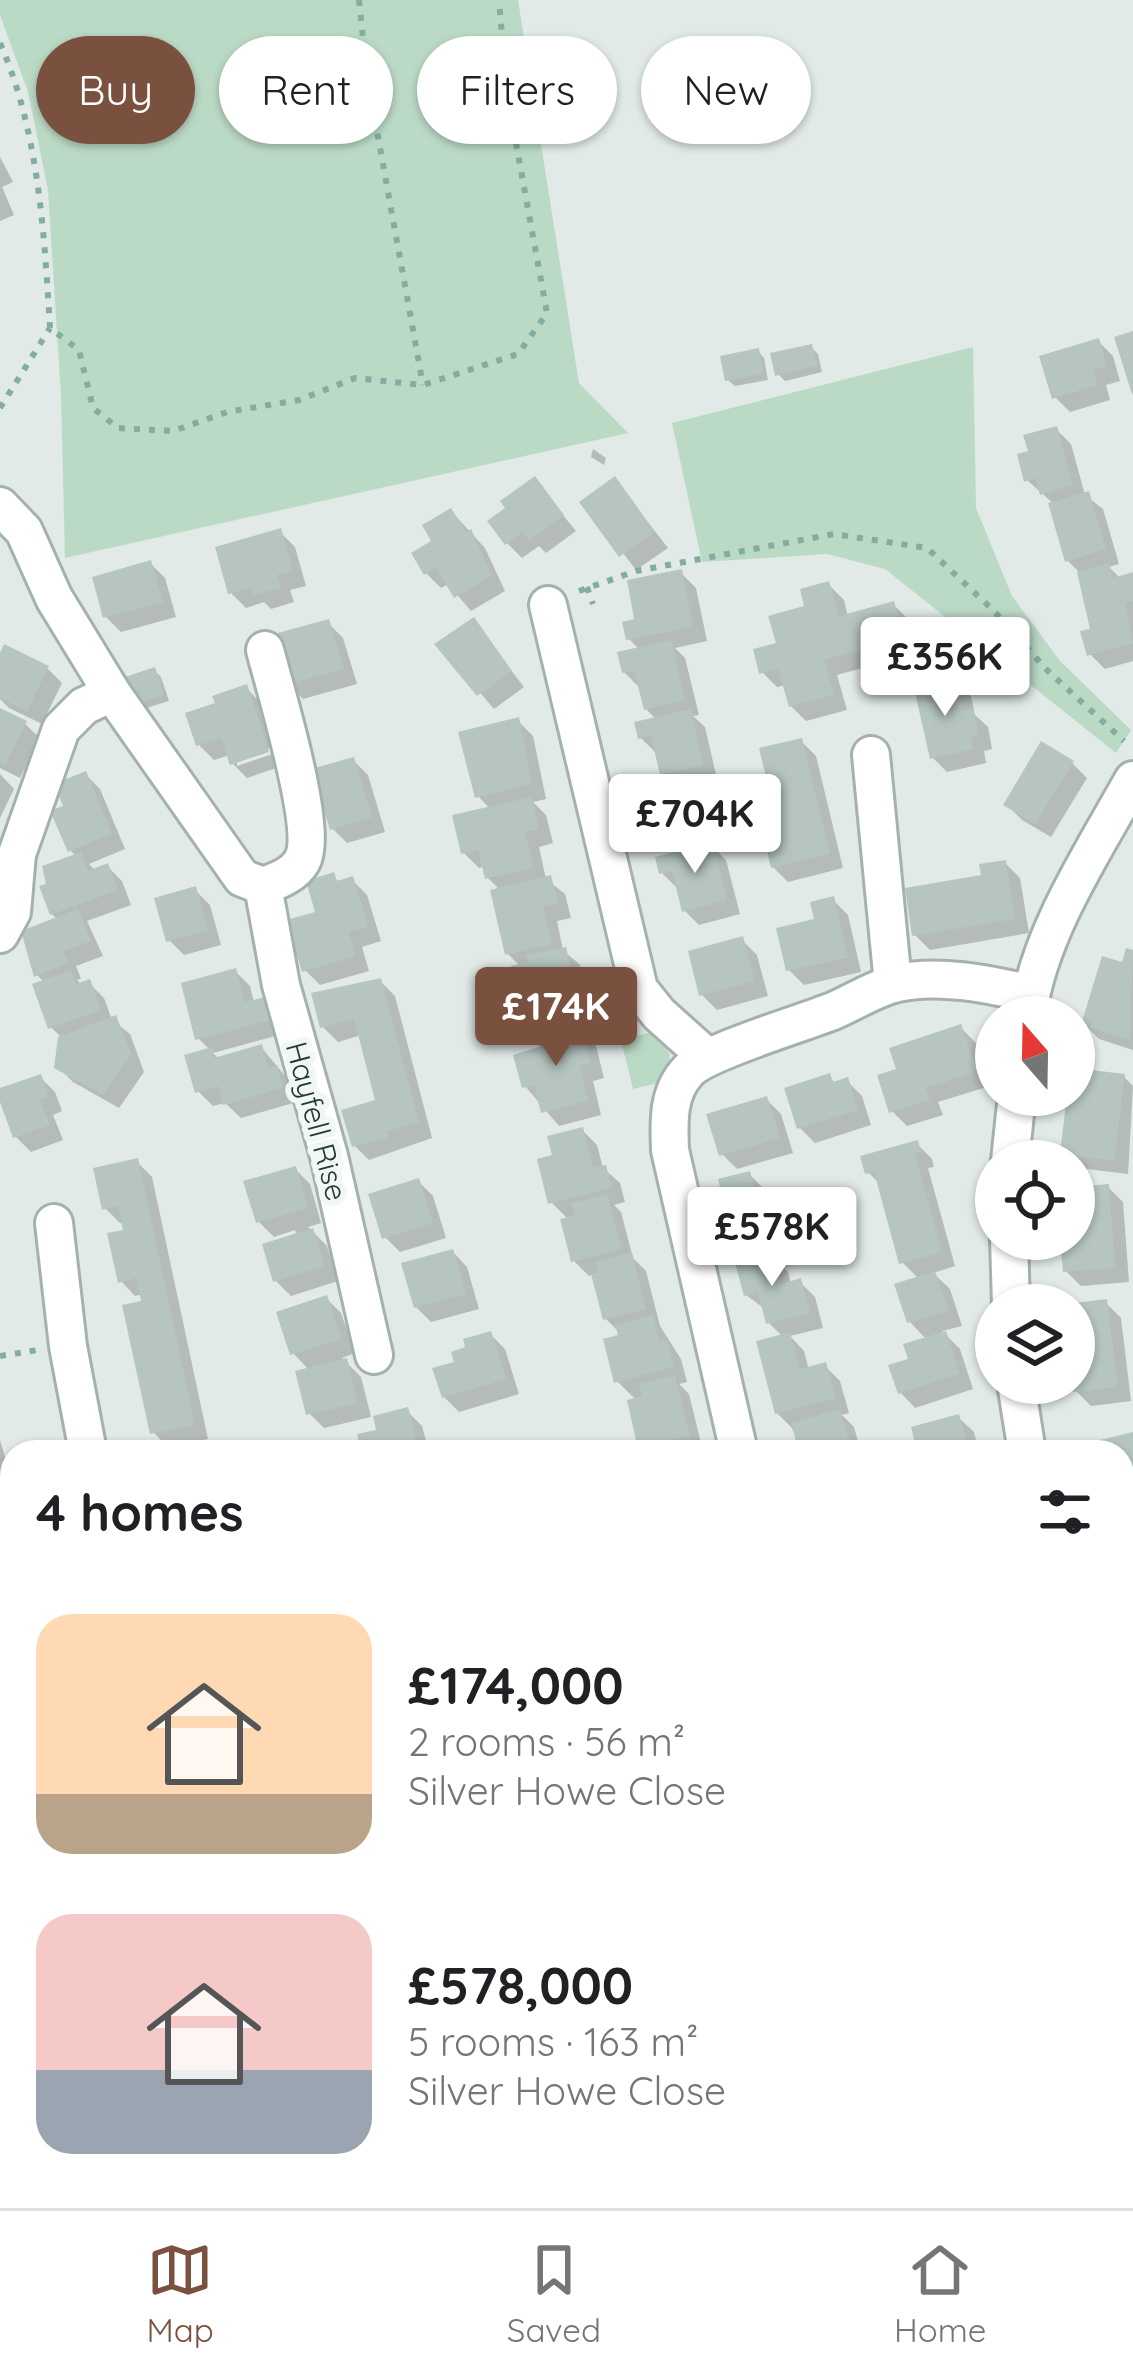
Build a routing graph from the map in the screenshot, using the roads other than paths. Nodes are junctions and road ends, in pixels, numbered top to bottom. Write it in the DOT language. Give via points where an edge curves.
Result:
graph roads {
  1 [pos="0,506"];
  2 [pos="548,605"];
  3 [pos="265,650"];
  4 [pos="112,692"];
  5 [pos="871,755"];
  6 [pos="1133,780"];
  7 [pos="263,886"];
  8 [pos="0,934"];
  9 [pos="893,984"];
  10 [pos="1005,996"];
  11 [pos="1032,996"];
  12 [pos="707,1057"];
  13 [pos="54,1222"];
  14 [pos="374,1355"];
  15 [pos="1019,1404"];
  16 [pos="86,1440"];
  17 [pos="736,1440"];
  18 [pos="1025,1440"];
  1 -- 4 [label="street" via="24,531"];
  2 -- 12 [label="street" via="639,989"];
  3 -- 7 [label="street" via="308,840 301,862"];
  4 -- 7 [label="street" via="242,878"];
  4 -- 8 [label="street" via="61,729 17,854 12,912"];
  5 -- 9 [label="street"];
  6 -- 11 [label="street" via="1069,895"];
  7 -- 14 [label="street, Hayfell Rise"];
  9 -- 10 [label="street" via="967,982"];
  9 -- 12 [label="street"];
  12 -- 17 [label="street" via="678,1084 670,1150"];
  13 -- 16 [label="street"];
  15 -- 18 [label="street"];
}
